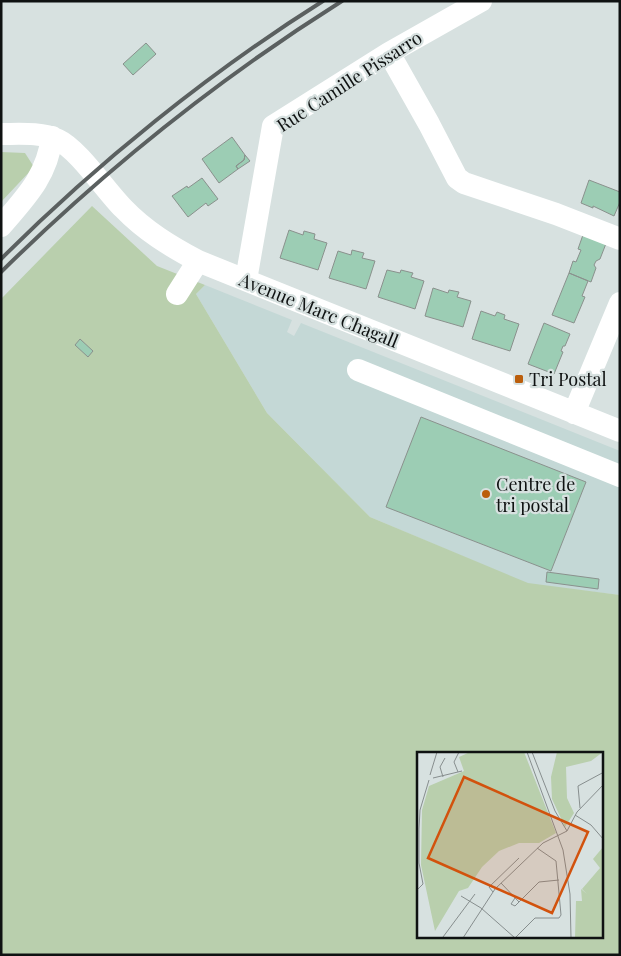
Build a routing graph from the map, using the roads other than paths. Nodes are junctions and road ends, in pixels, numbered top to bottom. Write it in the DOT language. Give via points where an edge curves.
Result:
graph roads {
  1 [pos="481,1"];
  2 [pos="389,53"];
  3 [pos="1,134"];
  4 [pos="52,138"];
  5 [pos="1,226"];
  6 [pos="620,239"];
  7 [pos="198,261"];
  8 [pos="246,280"];
  9 [pos="177,294"];
  10 [pos="620,303"];
  11 [pos="358,370"];
  12 [pos="574,414"];
  13 [pos="620,431"];
  14 [pos="620,476"];
  1 -- 2 [label="street, Rue Camille Pissarro"];
  2 -- 6 [label="street" via="457,178"];
  2 -- 8 [label="street, Rue Camille Pissarro" via="273,126"];
  3 -- 4 [label="street"];
  4 -- 5 [label="street" via="47,163 38,181"];
  4 -- 7 [label="street, Avenue Marc Chagall" via="68,146 124,209 162,242"];
  7 -- 8 [label="street, Avenue Marc Chagall"];
  7 -- 9 [label="street"];
  8 -- 12 [label="street, Avenue Marc Chagall"];
  10 -- 12 [label="street"];
  11 -- 14 [label="street"];
  12 -- 13 [label="street, Avenue Marc Chagall"];
}
